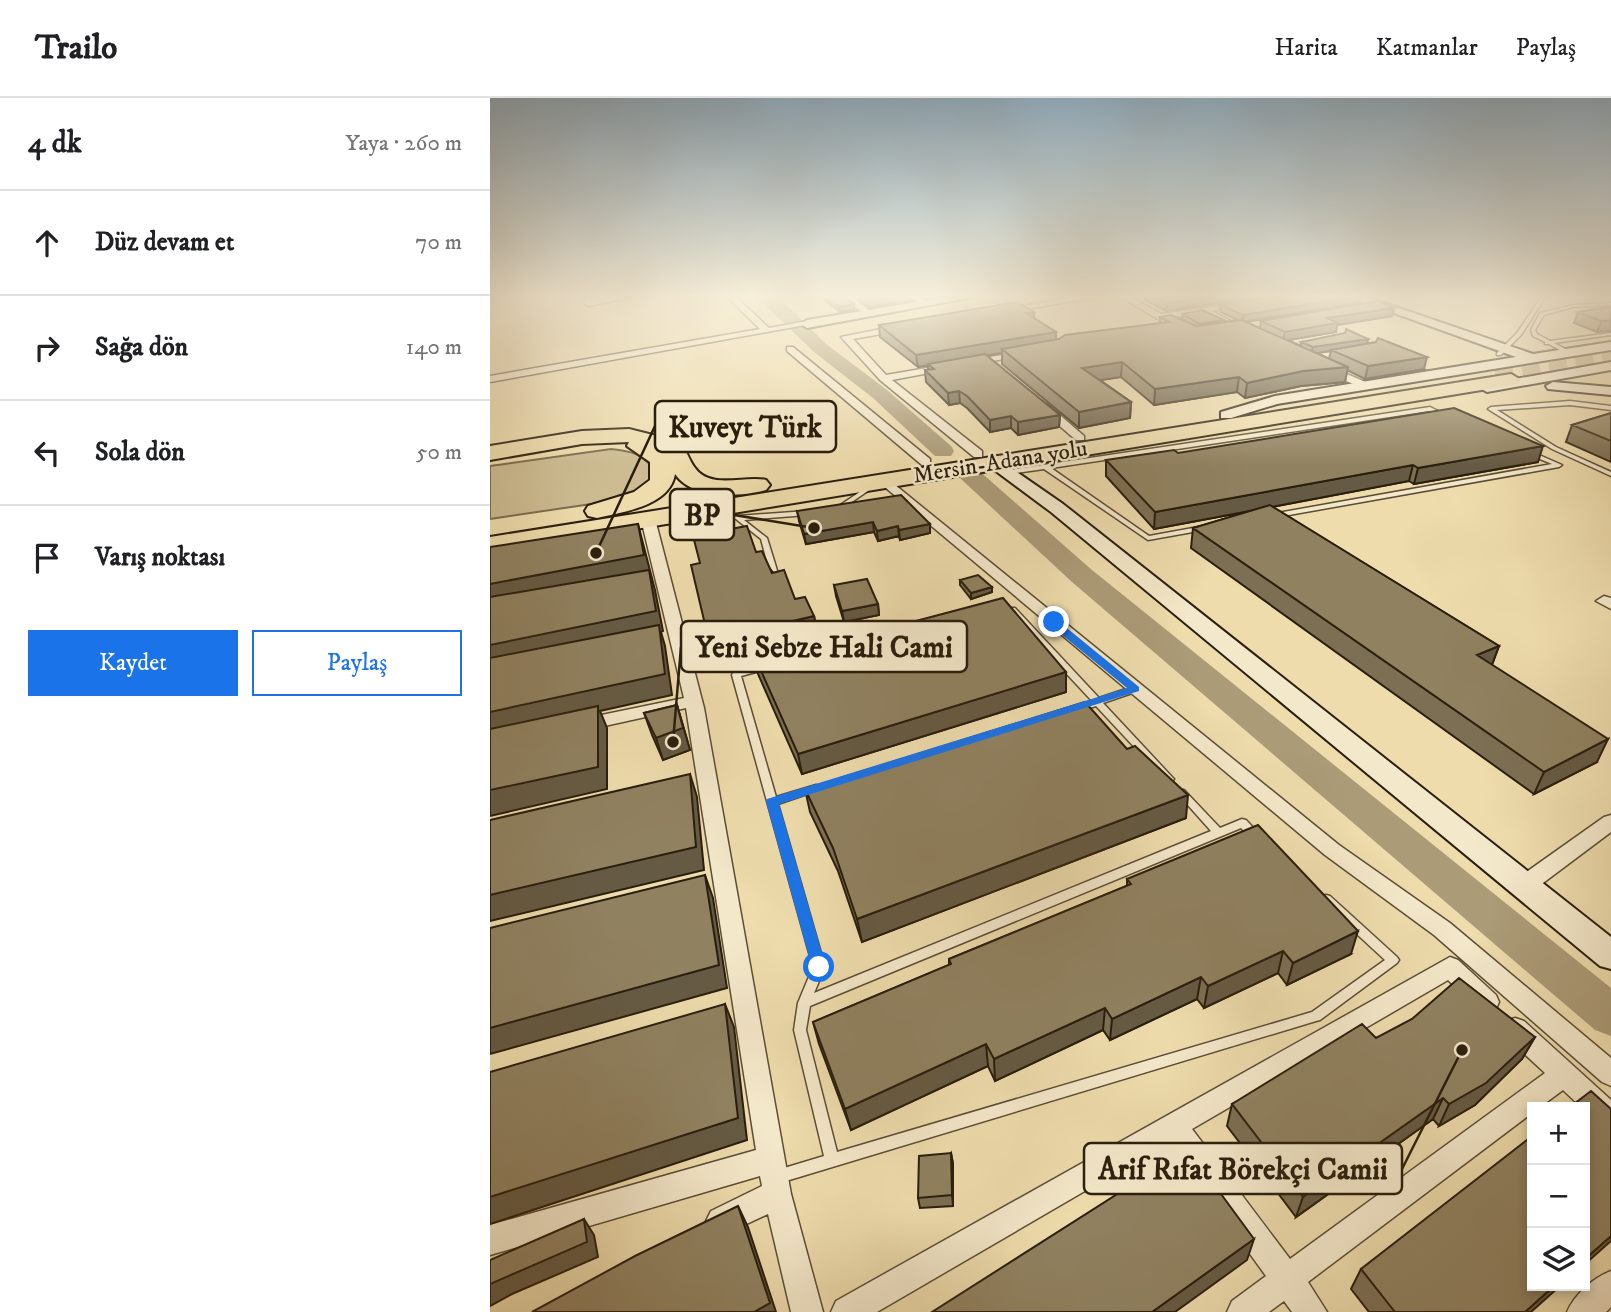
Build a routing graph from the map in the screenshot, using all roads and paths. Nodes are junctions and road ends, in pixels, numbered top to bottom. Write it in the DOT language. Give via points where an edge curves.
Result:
graph roads {
  1 [pos="642,353"];
  2 [pos="794,353"];
  3 [pos="861,353"];
  4 [pos="1031,353"];
  5 [pos="1486,353"];
  6 [pos="1486,353"];
  7 [pos="1509,353"];
  8 [pos="1569,353"];
  9 [pos="1333,356"];
  10 [pos="1532,359"];
  11 [pos="1608,359"];
  12 [pos="989,360"];
  13 [pos="1503,364"];
  14 [pos="1576,372"];
  15 [pos="1004,373"];
  16 [pos="884,378"];
  17 [pos="490,379"];
  18 [pos="1611,382"];
  19 [pos="1366,386"];
  20 [pos="1611,391"];
  21 [pos="1032,397"];
  22 [pos="1611,408"];
  23 [pos="1231,419"];
  24 [pos="1454,419"];
  25 [pos="1080,438"];
  26 [pos="1524,450"];
  27 [pos="490,453"];
  28 [pos="490,461"];
  29 [pos="918,463"];
  30 [pos="994,463"];
  31 [pos="1046,467"];
  32 [pos="1611,474"];
  33 [pos="882,480"];
  34 [pos="831,509"];
  35 [pos="705,510"];
  36 [pos="819,511"];
  37 [pos="738,518"];
  38 [pos="1258,518"];
  39 [pos="1217,526"];
  40 [pos="490,529"];
  41 [pos="646,530"];
  42 [pos="490,545"];
  43 [pos="776,580"];
  44 [pos="1005,602"];
  45 [pos="776,664"];
  46 [pos="1135,689"];
  47 [pos="693,701"];
  48 [pos="1098,702"];
  49 [pos="1072,710"];
  50 [pos="558,730"];
  51 [pos="824,786"];
  52 [pos="772,802"];
  53 [pos="1611,822"];
  54 [pos="1218,832"];
  55 [pos="1262,841"];
  56 [pos="724,882"];
  57 [pos="1523,886"];
  58 [pos="1312,887"];
  59 [pos="698,889"];
  60 [pos="1611,956"];
  61 [pos="744,1001"];
  62 [pos="804,1003"];
  63 [pos="718,1009"];
  64 [pos="1564,1074"];
  65 [pos="1611,1074"];
  66 [pos="1611,1118"];
  67 [pos="1173,1126"];
  68 [pos="832,1160"];
  69 [pos="774,1177"];
  70 [pos="693,1235"];
  71 [pos="490,1240"];
  72 [pos="1286,1279"];
  73 [pos="1611,1286"];
  74 [pos="807,1312"];
  75 [pos="847,1312"];
  76 [pos="1243,1312"];
  77 [pos="1311,1312"];
  78 [pos="1583,1312"];
  1 -- 17 [label="street"];
  2 -- 29 [label="street"];
  3 -- 16 [label="street"];
  4 -- 12 [label="street"];
  5 -- 13 [label="main road"];
  6 -- 13 [label="main road"];
  7 -- 13 [label="lane"];
  8 -- 10 [label="main road"];
  8 -- 11 [label="main road"];
  8 -- 13 [label="main road"];
  9 -- 19 [label="street" via="1320,362"];
  10 -- 13 [label="main road"];
  10 -- 13 [label="main road"];
  10 -- 14 [label="main road"];
  11 -- 14 [label="main road"];
  12 -- 15 [label="street"];
  12 -- 16 [label="street"];
  13 -- 14 [label="main road"];
  13 -- 19 [label="main road"];
  13 -- 20 [label="main road" via="1558,386"];
  13 -- 23 [label="highway, Mersin-Adana yolu"];
  14 -- 18 [label="main road"];
  16 -- 30 [label="street"];
  19 -- 23 [label="main road" via="1275,400"];
  21 -- 25 [label="street"];
  22 -- 32 [label="lane" via="1570,402 1491,409 1554,448"];
  23 -- 25 [label="highway, Mersin-Adana yolu"];
  23 -- 30 [label="highway, Mersin-Adana yolu"];
  24 -- 31 [label="lane" via="1430,409"];
  25 -- 30 [label="highway, Mersin-Adana yolu"];
  26 -- 38 [label="lane" via="1559,466"];
  27 -- 29 [label="highway" via="586,439 642,437 673,447 689,476 719,486 760,485"];
  28 -- 40 [label="highway" via="636,445 660,458 663,472 661,482 627,503"];
  29 -- 30 [label="highway, Mersin-Adana yolu"];
  29 -- 40 [label="highway, Mersin-Adana yolu"];
  30 -- 31 [label="lane"];
  30 -- 33 [label="highway, Mersin-Adana yolu"];
  30 -- 57 [label="main road" via="1057,508"];
  31 -- 39 [label="lane" via="1148,538"];
  33 -- 34 [label="lane" via="844,507"];
  33 -- 35 [label="highway, Mersin-Adana yolu"];
  33 -- 46 [label="street"];
  35 -- 37 [label="lane"];
  35 -- 41 [label="highway, Mersin-Adana yolu"];
  36 -- 37 [label="lane"];
  37 -- 43 [label="lane" via="764,538"];
  41 -- 42 [label="highway, Mersin-Adana yolu"];
  41 -- 47 [label="street" via="670,637"];
  44 -- 48 [label="lane"];
  45 -- 52 [label="lane" via="736,675"];
  46 -- 48 [label="lane"];
  46 -- 65 [label="street" via="1332,850 1442,929"];
  47 -- 50 [label="street"];
  47 -- 56 [label="street" via="701,784"];
  48 -- 49 [label="lane"];
  48 -- 54 [label="lane"];
  51 -- 52 [label="lane"];
  52 -- 62 [label="lane" via="819,967"];
  53 -- 57 [label="street"];
  54 -- 55 [label="lane" via="1242,823"];
  54 -- 62 [label="lane"];
  56 -- 59 [label="street"];
  56 -- 61 [label="street"];
  57 -- 60 [label="main road"];
  58 -- 68 [label="lane" via="1393,960 1317,1016"];
  61 -- 63 [label="street"];
  61 -- 69 [label="street"];
  62 -- 68 [label="lane" via="800,1030"];
  64 -- 66 [label="street"];
  64 -- 67 [label="street" via="1450,967"];
  64 -- 72 [label="street"];
  67 -- 72 [label="street"];
  67 -- 75 [label="street"];
  68 -- 69 [label="lane"];
  69 -- 70 [label="street"];
  69 -- 71 [label="street"];
  69 -- 74 [label="street"];
  72 -- 76 [label="street"];
  72 -- 77 [label="street"];
  73 -- 78 [label="street"];
}
